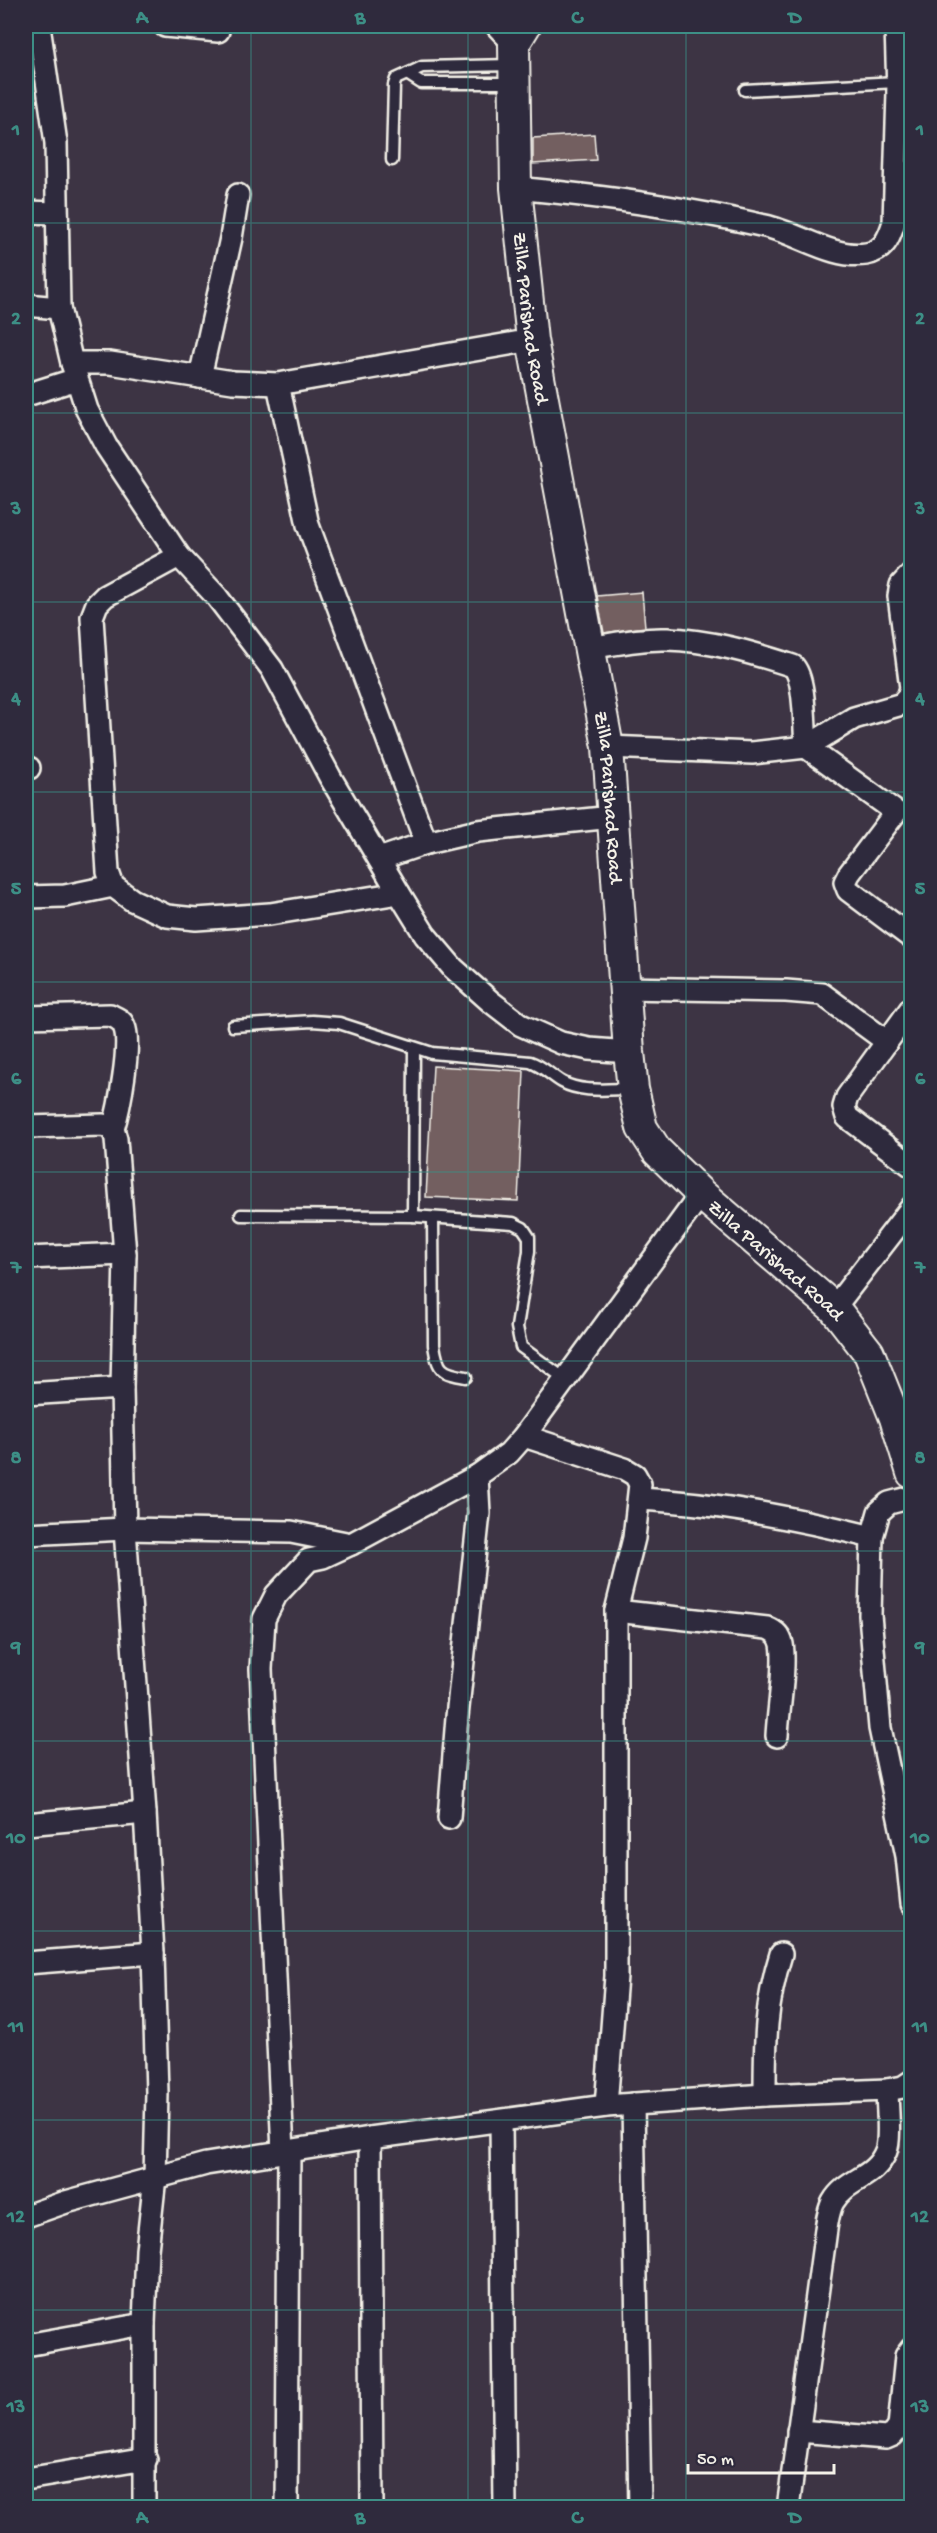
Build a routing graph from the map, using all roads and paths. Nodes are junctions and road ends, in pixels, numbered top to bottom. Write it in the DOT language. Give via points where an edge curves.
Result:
graph roads {
  1 [pos="39,26"];
  2 [pos="165,26"];
  3 [pos="896,26"];
  4 [pos="218,31"];
  5 [pos="513,49"];
  6 [pos="407,74"];
  7 [pos="902,89"];
  8 [pos="745,90"];
  9 [pos="392,160"];
  10 [pos="516,189"];
  11 [pos="238,195"];
  12 [pos="26,212"];
  13 [pos="57,213"];
  14 [pos="26,305"];
  15 [pos="59,308"];
  16 [pos="532,340"];
  17 [pos="74,371"];
  18 [pos="200,377"];
  19 [pos="278,384"];
  20 [pos="26,395"];
  21 [pos="180,556"];
  22 [pos="912,573"];
  23 [pos="589,648"];
  24 [pos="910,702"];
  25 [pos="608,747"];
  26 [pos="806,747"];
  27 [pos="612,817"];
  28 [pos="904,817"];
  29 [pos="426,843"];
  30 [pos="379,859"];
  31 [pos="113,886"];
  32 [pos="399,893"];
  33 [pos="26,897"];
  34 [pos="912,938"];
  35 [pos="624,988"];
  36 [pos="912,1007"];
  37 [pos="26,1017"];
  38 [pos="233,1026"];
  39 [pos="886,1041"];
  40 [pos="414,1048"];
  41 [pos="629,1052"];
  42 [pos="633,1089"];
  43 [pos="26,1127"];
  44 [pos="113,1129"];
  45 [pos="912,1166"];
  46 [pos="700,1194"];
  47 [pos="912,1207"];
  48 [pos="241,1215"];
  49 [pos="413,1216"];
  50 [pos="433,1218"];
  51 [pos="125,1254"];
  52 [pos="26,1258"];
  53 [pos="834,1308"];
  54 [pos="466,1377"];
  55 [pos="566,1379"];
  56 [pos="122,1388"];
  57 [pos="26,1394"];
  58 [pos="524,1436"];
  59 [pos="912,1473"];
  60 [pos="477,1476"];
  61 [pos="912,1497"];
  62 [pos="640,1499"];
  63 [pos="125,1529"];
  64 [pos="26,1534"];
  65 [pos="872,1537"];
  66 [pos="351,1544"];
  67 [pos="616,1611"];
  68 [pos="777,1736"];
  69 [pos="145,1813"];
  70 [pos="449,1818"];
  71 [pos="26,1824"];
  72 [pos="912,1904"];
  73 [pos="153,1953"];
  74 [pos="781,1954"];
  75 [pos="26,1963"];
  76 [pos="912,2081"];
  77 [pos="887,2090"];
  78 [pos="765,2095"];
  79 [pos="633,2104"];
  80 [pos="606,2106"];
  81 [pos="501,2121"];
  82 [pos="370,2138"];
  83 [pos="289,2151"];
  84 [pos="155,2177"];
  85 [pos="26,2216"];
  86 [pos="144,2324"];
  87 [pos="26,2345"];
  88 [pos="912,2348"];
  89 [pos="798,2431"];
  90 [pos="146,2459"];
  91 [pos="26,2479"];
  92 [pos="144,2508"];
  93 [pos="287,2508"];
  94 [pos="372,2508"];
  95 [pos="505,2508"];
  96 [pos="640,2508"];
  97 [pos="788,2508"];
  1 -- 13 [label="street" via="56,143"];
  2 -- 4 [label="street"];
  3 -- 7 [label="street"];
  5 -- 6 [label="lane" via="422,67"];
  5 -- 6 [label="lane" via="421,83"];
  5 -- 10 [label="main road, Zilla Parishad Road"];
  6 -- 9 [label="lane" via="396,79 394,85"];
  7 -- 8 [label="lane"];
  7 -- 10 [label="street" via="894,222 880,250 866,254 848,254 777,228 722,216 642,202"];
  10 -- 16 [label="main road, Zilla Parishad Road"];
  11 -- 18 [label="street"];
  12 -- 13 [label="street"];
  13 -- 15 [label="street"];
  14 -- 15 [label="street"];
  15 -- 17 [label="street"];
  16 -- 19 [label="street"];
  16 -- 23 [label="main road, Zilla Parishad Road"];
  17 -- 18 [label="street" via="110,363"];
  17 -- 20 [label="street"];
  17 -- 21 [label="street" via="87,410 106,446"];
  18 -- 19 [label="street"];
  19 -- 29 [label="street" via="309,525"];
  21 -- 30 [label="street" via="272,669"];
  21 -- 31 [label="street" via="105,596 92,617 108,872"];
  22 -- 24 [label="street" via="901,585 899,596"];
  23 -- 25 [label="main road, Zilla Parishad Road"];
  23 -- 26 [label="street" via="639,640 702,642 793,666 801,682"];
  24 -- 26 [label="street" via="854,718"];
  25 -- 26 [label="street" via="752,753"];
  25 -- 27 [label="main road, Zilla Parishad Road"];
  26 -- 28 [label="street"];
  27 -- 29 [label="street" via="478,831"];
  27 -- 35 [label="main road, Zilla Parishad Road"];
  28 -- 34 [label="street" via="845,882 848,890"];
  29 -- 30 [label="street"];
  30 -- 32 [label="street"];
  31 -- 32 [label="street" via="132,900 167,916 196,920 270,914"];
  31 -- 33 [label="street" via="65,896"];
  32 -- 41 [label="street" via="425,935 453,968 521,1025 561,1043"];
  35 -- 39 [label="street" via="822,994"];
  35 -- 41 [label="main road, Zilla Parishad Road"];
  36 -- 39 [label="street"];
  37 -- 44 [label="street" via="110,1015 119,1019 127,1041"];
  38 -- 40 [label="lane" via="312,1020 339,1023"];
  39 -- 45 [label="street" via="844,1107 847,1117"];
  40 -- 42 [label="lane" via="530,1062 576,1088"];
  40 -- 49 [label="lane"];
  41 -- 42 [label="main road, Zilla Parishad Road"];
  42 -- 46 [label="main road, Zilla Parishad Road" via="642,1128 657,1151"];
  43 -- 44 [label="street" via="103,1125"];
  44 -- 51 [label="street"];
  46 -- 53 [label="main road, Zilla Parishad Road"];
  46 -- 55 [label="street"];
  47 -- 53 [label="street"];
  48 -- 49 [label="lane"];
  49 -- 50 [label="lane"];
  50 -- 54 [label="lane" via="437,1363 446,1374"];
  50 -- 55 [label="lane" via="513,1223 523,1228 529,1237 530,1251 517,1327 521,1347"];
  51 -- 52 [label="street"];
  51 -- 56 [label="street"];
  53 -- 59 [label="main road, Zilla Parishad Road" via="869,1353"];
  55 -- 58 [label="street"];
  56 -- 57 [label="street"];
  56 -- 63 [label="street"];
  58 -- 60 [label="street" via="509,1453"];
  58 -- 62 [label="street" via="625,1469 640,1484"];
  60 -- 66 [label="street"];
  60 -- 70 [label="street" via="479,1513"];
  61 -- 65 [label="street" via="889,1503 879,1512"];
  62 -- 65 [label="street" via="754,1511"];
  62 -- 67 [label="street"];
  63 -- 64 [label="street"];
  63 -- 66 [label="street" via="291,1532"];
  63 -- 69 [label="street"];
  65 -- 72 [label="street" via="870,1614 880,1728 908,1856"];
  66 -- 83 [label="street" via="309,1560 276,1595 264,1619 261,1669"];
  67 -- 68 [label="street" via="776,1632 782,1643"];
  67 -- 80 [label="street" via="616,1976"];
  69 -- 71 [label="street"];
  69 -- 73 [label="street"];
  73 -- 75 [label="street"];
  73 -- 84 [label="street"];
  74 -- 78 [label="street" via="766,2013"];
  76 -- 77 [label="street"];
  77 -- 78 [label="street"];
  77 -- 89 [label="street" via="887,2149 871,2173 849,2185 832,2203"];
  78 -- 79 [label="street"];
  79 -- 80 [label="street"];
  79 -- 96 [label="street"];
  80 -- 81 [label="street"];
  81 -- 82 [label="street"];
  81 -- 95 [label="street"];
  82 -- 83 [label="street"];
  82 -- 94 [label="street"];
  83 -- 84 [label="street" via="206,2164"];
  83 -- 93 [label="street"];
  84 -- 85 [label="street"];
  84 -- 86 [label="street"];
  86 -- 87 [label="street"];
  86 -- 90 [label="street"];
  88 -- 89 [label="street" via="906,2356 899,2427 893,2435 886,2438"];
  89 -- 97 [label="street"];
  90 -- 91 [label="street"];
  90 -- 92 [label="street"];
}
